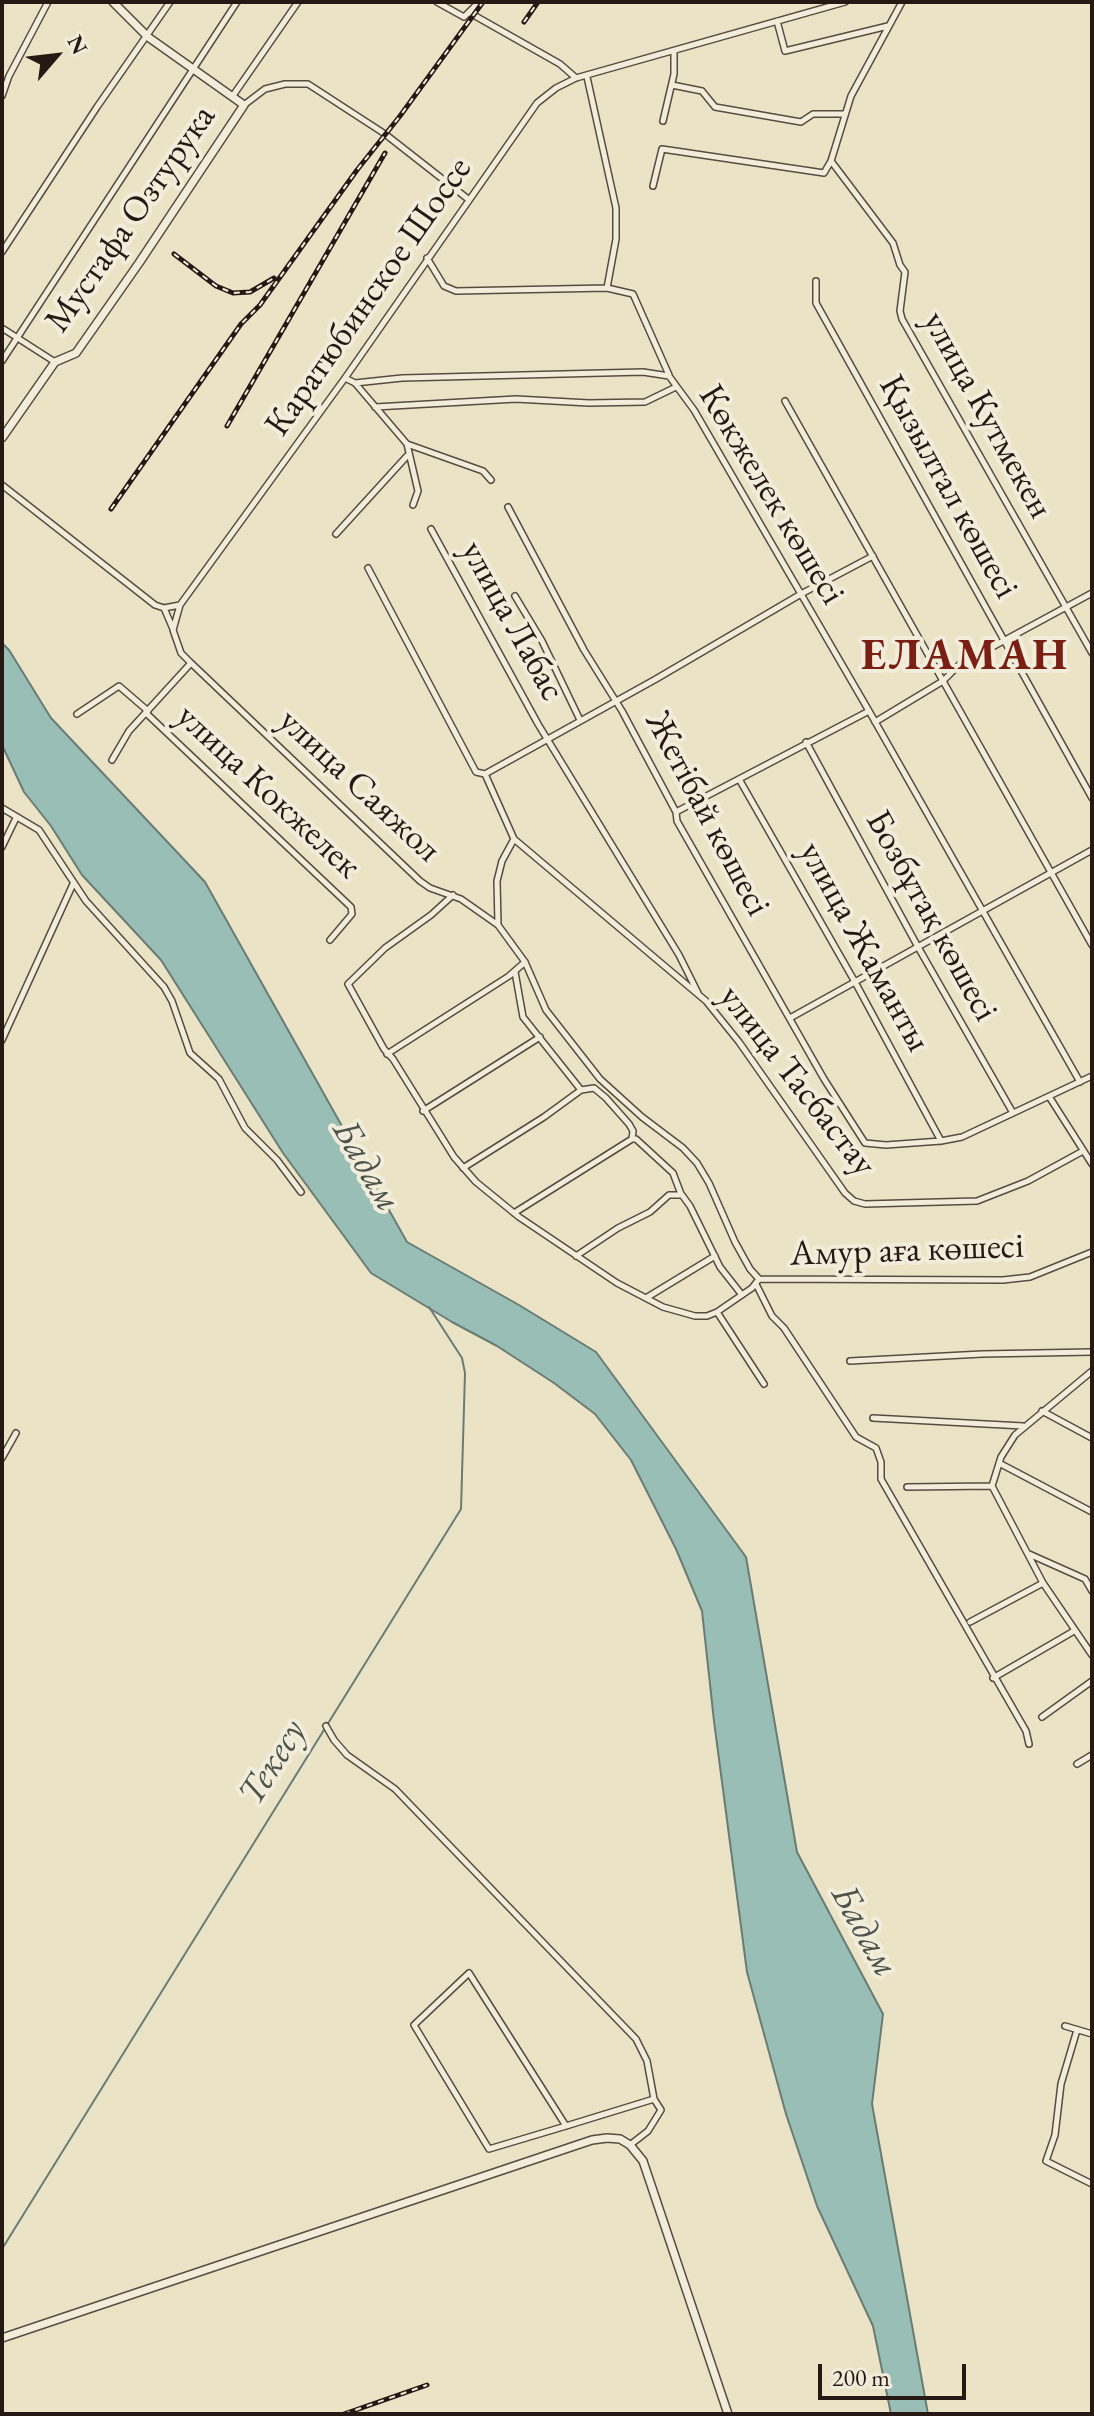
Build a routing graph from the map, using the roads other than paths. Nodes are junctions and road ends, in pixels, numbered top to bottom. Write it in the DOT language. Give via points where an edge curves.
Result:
graph roads {
  1 [pos="48,2"];
  2 [pos="113,2"];
  3 [pos="170,2"];
  4 [pos="237,2"];
  5 [pos="298,2"];
  6 [pos="437,2"];
  7 [pos="479,2"];
  8 [pos="845,2"];
  9 [pos="902,2"];
  10 [pos="470,13"];
  11 [pos="777,21"];
  12 [pos="889,26"];
  13 [pos="148,37"];
  14 [pos="674,51"];
  15 [pos="193,69"];
  16 [pos="587,77"];
  17 [pos="576,78"];
  18 [pos="672,85"];
  19 [pos="2,96"];
  20 [pos="232,97"];
  21 [pos="244,105"];
  22 [pos="845,114"];
  23 [pos="663,121"];
  24 [pos="831,161"];
  25 [pos="653,186"];
  26 [pos="468,199"];
  27 [pos="2,252"];
  28 [pos="427,258"];
  29 [pos="816,281"];
  30 [pos="607,288"];
  31 [pos="2,328"];
  32 [pos="17,337"];
  33 [pos="2,361"];
  34 [pos="55,362"];
  35 [pos="669,376"];
  36 [pos="345,378"];
  37 [pos="355,383"];
  38 [pos="676,387"];
  39 [pos="785,401"];
  40 [pos="375,407"];
  41 [pos="2,438"];
  42 [pos="407,444"];
  43 [pos="407,455"];
  44 [pos="491,480"];
  45 [pos="2,485"];
  46 [pos="413,505"];
  47 [pos="508,507"];
  48 [pos="431,529"];
  49 [pos="336,534"];
  50 [pos="873,556"];
  51 [pos="368,568"];
  52 [pos="1092,593"];
  53 [pos="801,594"];
  54 [pos="515,596"];
  55 [pos="180,605"];
  56 [pos="1065,607"];
  57 [pos="164,608"];
  58 [pos="173,630"];
  59 [pos="1003,642"];
  60 [pos="1092,653"];
  61 [pos="191,663"];
  62 [pos="943,681"];
  63 [pos="614,700"];
  64 [pos="869,711"];
  65 [pos="147,712"];
  66 [pos="77,714"];
  67 [pos="580,720"];
  68 [pos="875,722"];
  69 [pos="548,738"];
  70 [pos="806,742"];
  71 [pos="112,760"];
  72 [pos="485,774"];
  73 [pos="739,779"];
  74 [pos="1092,798"];
  75 [pos="2,808"];
  76 [pos="676,812"];
  77 [pos="16,818"];
  78 [pos="514,839"];
  79 [pos="2,847"];
  80 [pos="1092,850"];
  81 [pos="1052,873"];
  82 [pos="74,883"];
  83 [pos="454,895"];
  84 [pos="983,911"];
  85 [pos="498,925"];
  86 [pos="330,940"];
  87 [pos="1092,945"];
  88 [pos="918,947"];
  89 [pos="525,962"];
  90 [pos="515,972"];
  91 [pos="855,982"];
  92 [pos="699,996"];
  93 [pos="790,1018"];
  94 [pos="540,1037"];
  95 [pos="2,1040"];
  96 [pos="387,1054"];
  97 [pos="1092,1076"];
  98 [pos="1080,1082"];
  99 [pos="580,1092"];
  100 [pos="1050,1098"];
  101 [pos="423,1111"];
  102 [pos="1013,1113"];
  103 [pos="632,1139"];
  104 [pos="941,1141"];
  105 [pos="1083,1151"];
  106 [pos="1092,1163"];
  107 [pos="463,1168"];
  108 [pos="301,1192"];
  109 [pos="682,1195"];
  110 [pos="514,1213"];
  111 [pos="1092,1252"];
  112 [pos="576,1256"];
  113 [pos="715,1256"];
  114 [pos="758,1282"];
  115 [pos="742,1295"];
  116 [pos="646,1298"];
  117 [pos="717,1312"];
  118 [pos="1092,1352"];
  119 [pos="850,1361"];
  120 [pos="1092,1371"];
  121 [pos="764,1384"];
  122 [pos="1042,1411"];
  123 [pos="873,1418"];
  124 [pos="1024,1426"];
  125 [pos="16,1433"];
  126 [pos="1092,1438"];
  127 [pos="2,1458"];
  128 [pos="999,1463"];
  129 [pos="992,1486"];
  130 [pos="907,1487"];
  131 [pos="1092,1512"];
  132 [pos="1028,1554"];
  133 [pos="1043,1583"];
  134 [pos="1092,1591"];
  135 [pos="970,1622"];
  136 [pos="1074,1631"];
  137 [pos="1092,1655"];
  138 [pos="993,1678"];
  139 [pos="1092,1681"];
  140 [pos="1042,1717"];
  141 [pos="326,1726"];
  142 [pos="1029,1744"];
  143 [pos="1092,1755"];
  144 [pos="1077,1764"];
  145 [pos="1065,2026"];
  146 [pos="1077,2030"];
  147 [pos="1092,2034"];
  148 [pos="654,2099"];
  149 [pos="566,2126"];
  150 [pos="630,2145"];
  151 [pos="1092,2184"];
  152 [pos="2,2338"];
  153 [pos="728,2414"];
  1 -- 19 [label="street"];
  2 -- 13 [label="street"];
  3 -- 13 [label="street"];
  4 -- 15 [label="street"];
  5 -- 20 [label="street"];
  6 -- 10 [label="street" via="458,16"];
  7 -- 10 [label="street"];
  8 -- 11 [label="street, Каратюбинское Шоссе"];
  9 -- 12 [label="street"];
  10 -- 17 [label="street"];
  11 -- 12 [label="street" via="785,51"];
  11 -- 14 [label="street, Каратюбинское Шоссе"];
  12 -- 22 [label="street"];
  13 -- 15 [label="street"];
  13 -- 27 [label="street"];
  14 -- 16 [label="street, Каратюбинское Шоссе"];
  14 -- 18 [label="street"];
  15 -- 20 [label="street"];
  15 -- 32 [label="street"];
  16 -- 17 [label="street, Каратюбинское Шоссе"];
  16 -- 30 [label="street" via="616,208"];
  17 -- 26 [label="street, Каратюбинское Шоссе" via="537,103"];
  18 -- 22 [label="street" via="702,91 715,107 801,122 813,114"];
  18 -- 23 [label="street"];
  20 -- 21 [label="street"];
  21 -- 26 [label="street" via="265,89 308,84 385,134"];
  21 -- 34 [label="street, Мустафа Озтурука" via="76,353"];
  22 -- 24 [label="street"];
  24 -- 25 [label="street" via="821,174 662,149"];
  24 -- 56 [label="street, улица Кутмекен" via="893,243 905,272 902,319"];
  26 -- 28 [label="street, Каратюбинское Шоссе"];
  28 -- 30 [label="street" via="444,286 456,291"];
  28 -- 36 [label="street, Каратюбинское Шоссе"];
  29 -- 59 [label="street, Қызылтал көшесі" via="816,303"];
  30 -- 35 [label="street" via="633,294"];
  31 -- 32 [label="street"];
  32 -- 33 [label="street"];
  32 -- 34 [label="street"];
  34 -- 41 [label="street, Мустафа Озтурука"];
  35 -- 37 [label="street, Көкжелек көшесі" via="643,372"];
  35 -- 38 [label="street, Көкжелек көшесі"];
  36 -- 37 [label="street"];
  36 -- 55 [label="street, Каратюбинское Шоссе"];
  37 -- 40 [label="street"];
  38 -- 40 [label="street" via="645,402 516,399"];
  38 -- 53 [label="street, Көкжелек көшесі"];
  39 -- 50 [label="street"];
  40 -- 42 [label="street"];
  42 -- 43 [label="street"];
  42 -- 44 [label="street" via="483,471"];
  43 -- 46 [label="street" via="418,491"];
  43 -- 49 [label="street"];
  45 -- 57 [label="street"];
  47 -- 63 [label="street, Жетібай көшесі"];
  48 -- 69 [label="street, улица Лабас"];
  50 -- 53 [label="street"];
  50 -- 62 [label="street"];
  51 -- 72 [label="street, улица Тасбастау" via="476,772"];
  52 -- 56 [label="street"];
  53 -- 63 [label="street"];
  53 -- 64 [label="street, Көкжелек көшесі"];
  54 -- 67 [label="street"];
  55 -- 57 [label="street"];
  55 -- 58 [label="street"];
  56 -- 59 [label="street"];
  56 -- 60 [label="street, улица Кутмекен"];
  57 -- 58 [label="street, улица Саяжол"];
  58 -- 61 [label="street, улица Саяжол"];
  59 -- 62 [label="street" via="959,665"];
  59 -- 74 [label="street, Қызылтал көшесі"];
  61 -- 65 [label="street"];
  61 -- 83 [label="street, улица Саяжол" via="420,881"];
  62 -- 68 [label="street"];
  62 -- 81 [label="street"];
  63 -- 67 [label="street"];
  63 -- 76 [label="street, Жетібай көшесі"];
  64 -- 68 [label="street, Көкжелек көшесі"];
  64 -- 70 [label="street"];
  65 -- 66 [label="street, улица Кокжелек" via="119,686"];
  65 -- 71 [label="street"];
  65 -- 86 [label="street, улица Кокжелек" via="352,910"];
  67 -- 69 [label="street"];
  68 -- 84 [label="street, Көкжелек көшесі"];
  69 -- 72 [label="street"];
  69 -- 92 [label="street, улица Лабас"];
  70 -- 73 [label="street"];
  70 -- 88 [label="street, Бозбұтақ көшесі"];
  72 -- 78 [label="street, улица Тасбастау"];
  73 -- 76 [label="street"];
  73 -- 91 [label="street, улица Жаманты"];
  75 -- 77 [label="street"];
  76 -- 93 [label="street, Жетібай көшесі"];
  77 -- 79 [label="street"];
  77 -- 82 [label="street" via="39,830"];
  78 -- 85 [label="street" via="497,881"];
  78 -- 92 [label="street, улица Тасбастау"];
  80 -- 81 [label="street"];
  81 -- 84 [label="street"];
  81 -- 87 [label="street"];
  82 -- 95 [label="street"];
  82 -- 108 [label="street" via="164,987 190,1053 219,1079 245,1128"];
  83 -- 85 [label="street, улица Саяжол"];
  83 -- 96 [label="street" via="348,984"];
  84 -- 88 [label="street"];
  84 -- 98 [label="street, Көкжелек көшесі"];
  85 -- 89 [label="street, улица Саяжол"];
  88 -- 91 [label="street"];
  88 -- 102 [label="street, Бозбұтақ көшесі"];
  89 -- 90 [label="street"];
  89 -- 114 [label="street, улица Саяжол" via="546,1010 600,1079 697,1163"];
  90 -- 94 [label="street" via="520,1012"];
  90 -- 96 [label="street"];
  91 -- 93 [label="street"];
  91 -- 104 [label="street, улица Жаманты"];
  92 -- 105 [label="street, улица Тасбастау" via="739,1042 854,1201 977,1201"];
  93 -- 104 [label="street, Жетібай көшесі" via="865,1143"];
  94 -- 99 [label="street"];
  94 -- 101 [label="street"];
  96 -- 101 [label="street"];
  97 -- 98 [label="street"];
  98 -- 100 [label="street"];
  99 -- 103 [label="street" via="598,1090 629,1124"];
  99 -- 107 [label="street"];
  100 -- 102 [label="street"];
  100 -- 105 [label="street"];
  101 -- 107 [label="street"];
  102 -- 104 [label="street"];
  103 -- 109 [label="street" via="673,1173"];
  103 -- 110 [label="street"];
  105 -- 106 [label="street"];
  107 -- 110 [label="street"];
  109 -- 112 [label="street" via="669,1195"];
  109 -- 113 [label="street"];
  110 -- 112 [label="street"];
  111 -- 114 [label="street, Амур аға көшесі" via="1030,1277 1003,1280"];
  112 -- 116 [label="street"];
  113 -- 115 [label="street"];
  113 -- 116 [label="street"];
  114 -- 115 [label="street"];
  114 -- 138 [label="street, улица Саяжол" via="768,1311 856,1437 876,1448 881,1479"];
  115 -- 117 [label="street"];
  116 -- 117 [label="street" via="695,1316"];
  117 -- 121 [label="street"];
  118 -- 119 [label="street"];
  120 -- 122 [label="street"];
  122 -- 124 [label="street"];
  122 -- 126 [label="street"];
  123 -- 124 [label="street"];
  124 -- 128 [label="street"];
  125 -- 127 [label="street"];
  128 -- 129 [label="street"];
  128 -- 131 [label="street"];
  129 -- 130 [label="street"];
  129 -- 132 [label="street"];
  132 -- 133 [label="street"];
  132 -- 134 [label="street" via="1085,1579"];
  133 -- 135 [label="street"];
  133 -- 136 [label="street"];
  136 -- 137 [label="street"];
  136 -- 138 [label="street"];
  138 -- 142 [label="street"];
  139 -- 140 [label="street"];
  141 -- 148 [label="street" via="347,1755 395,1789 636,2039 647,2061"];
  143 -- 144 [label="street"];
  145 -- 146 [label="street"];
  146 -- 147 [label="street"];
  146 -- 151 [label="street" via="1046,2161"];
  148 -- 149 [label="street"];
  148 -- 150 [label="street" via="661,2110 656,2121"];
  149 -- 149 [label="street" via="489,2149 414,2025 469,1973"];
  150 -- 152 [label="street" via="620,2139 592,2140"];
  150 -- 153 [label="street" via="643,2161"];
}
